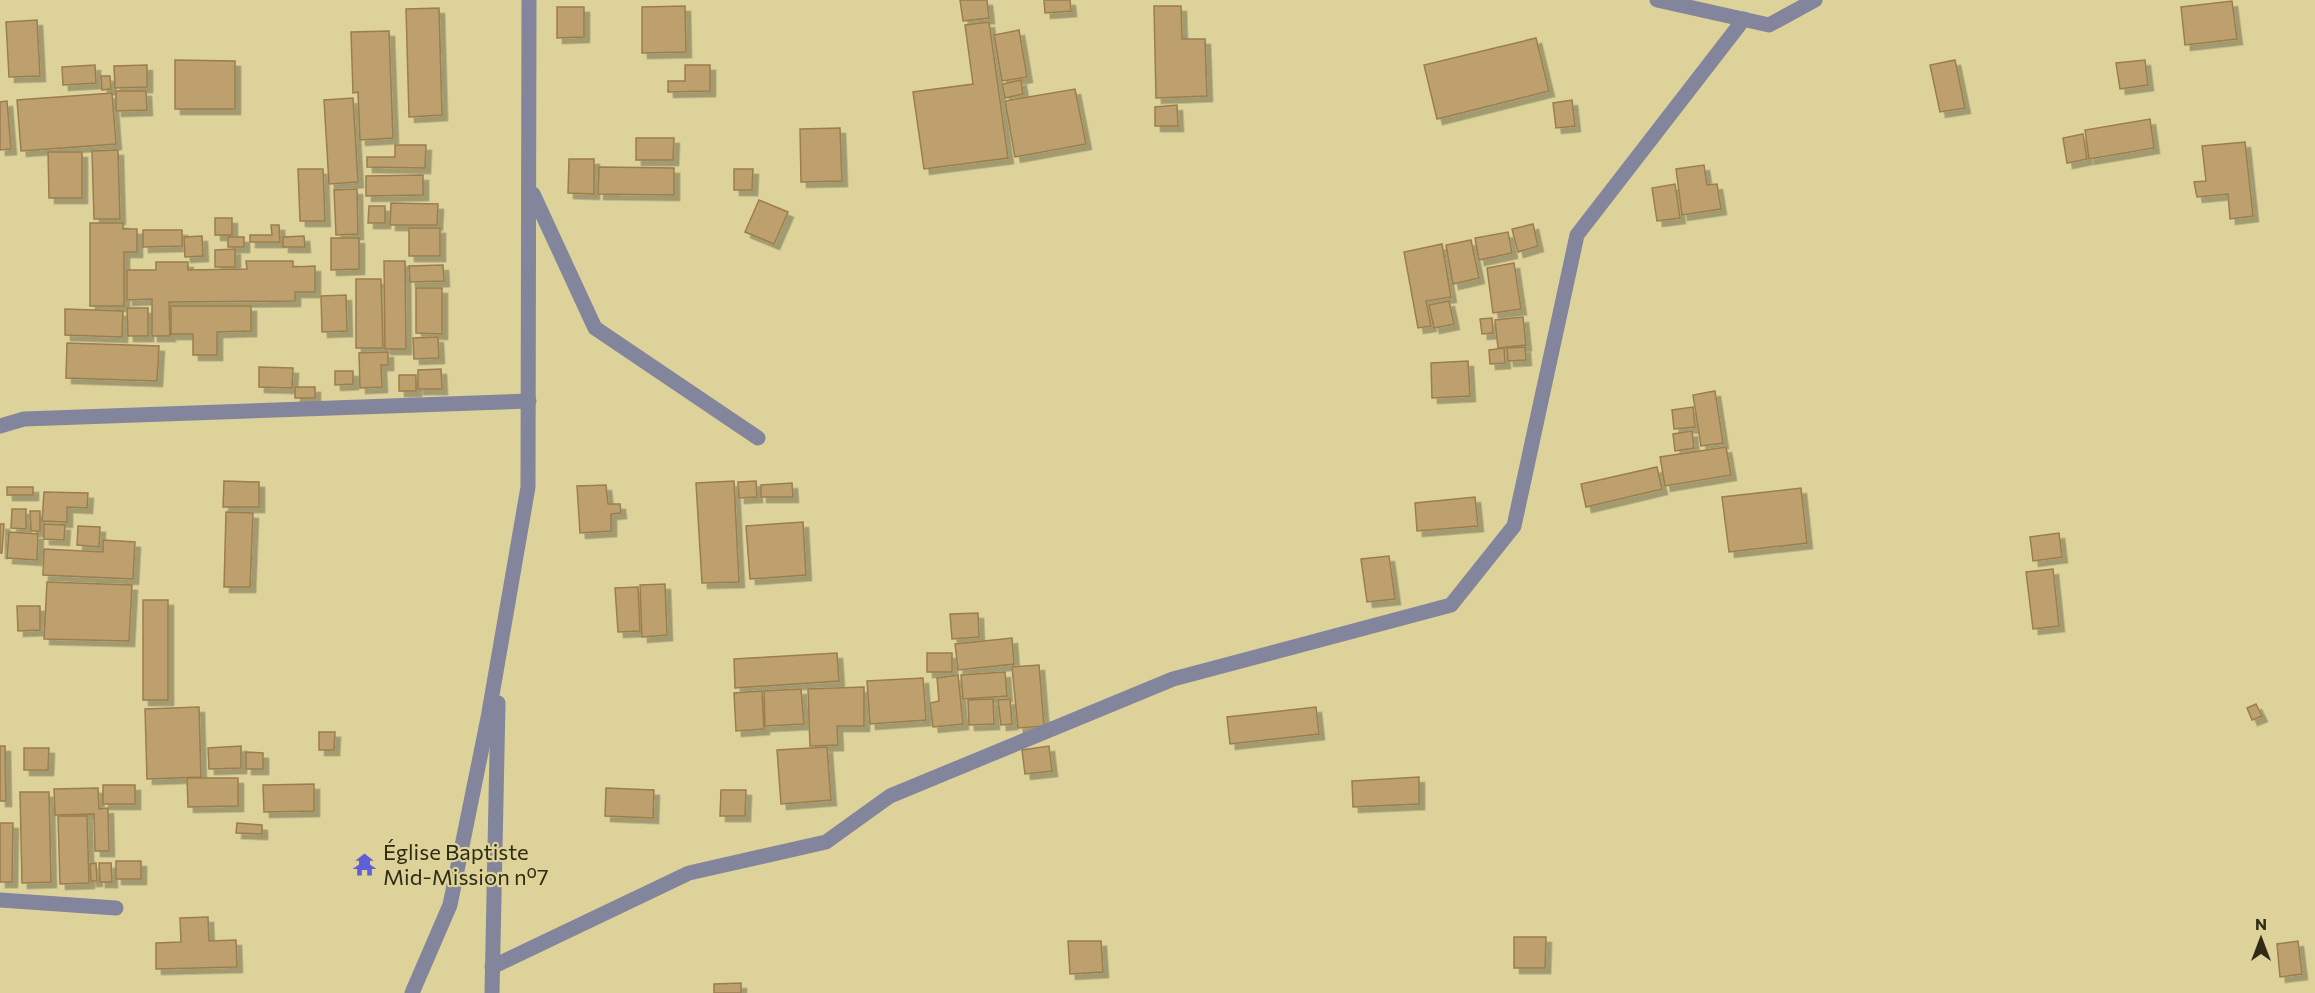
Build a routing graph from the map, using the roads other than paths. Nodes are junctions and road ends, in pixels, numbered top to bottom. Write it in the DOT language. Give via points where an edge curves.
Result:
graph roads {
  1 [pos="529,0"];
  2 [pos="1657,0"];
  3 [pos="1815,0"];
  4 [pos="1744,19"];
  5 [pos="530,188"];
  6 [pos="529,401"];
  7 [pos="0,426"];
  8 [pos="758,438"];
  9 [pos="499,656"];
  10 [pos="0,900"];
  11 [pos="116,908"];
  12 [pos="492,967"];
  13 [pos="412,993"];
  14 [pos="492,993"];
  1 -- 5 [label="street"];
  2 -- 4 [label="street"];
  3 -- 4 [label="street" via="1769,25"];
  4 -- 12 [label="street" via="1577,235 1514,526 1451,605 1173,679 890,796 826,842 689,873"];
  5 -- 6 [label="street"];
  5 -- 8 [label="street" via="595,328"];
  6 -- 7 [label="street" via="24,419"];
  6 -- 9 [label="street" via="528,487"];
  9 -- 12 [label="street"];
  9 -- 13 [label="street" via="450,905"];
  10 -- 11 [label="street"];
  12 -- 14 [label="street"];
}
